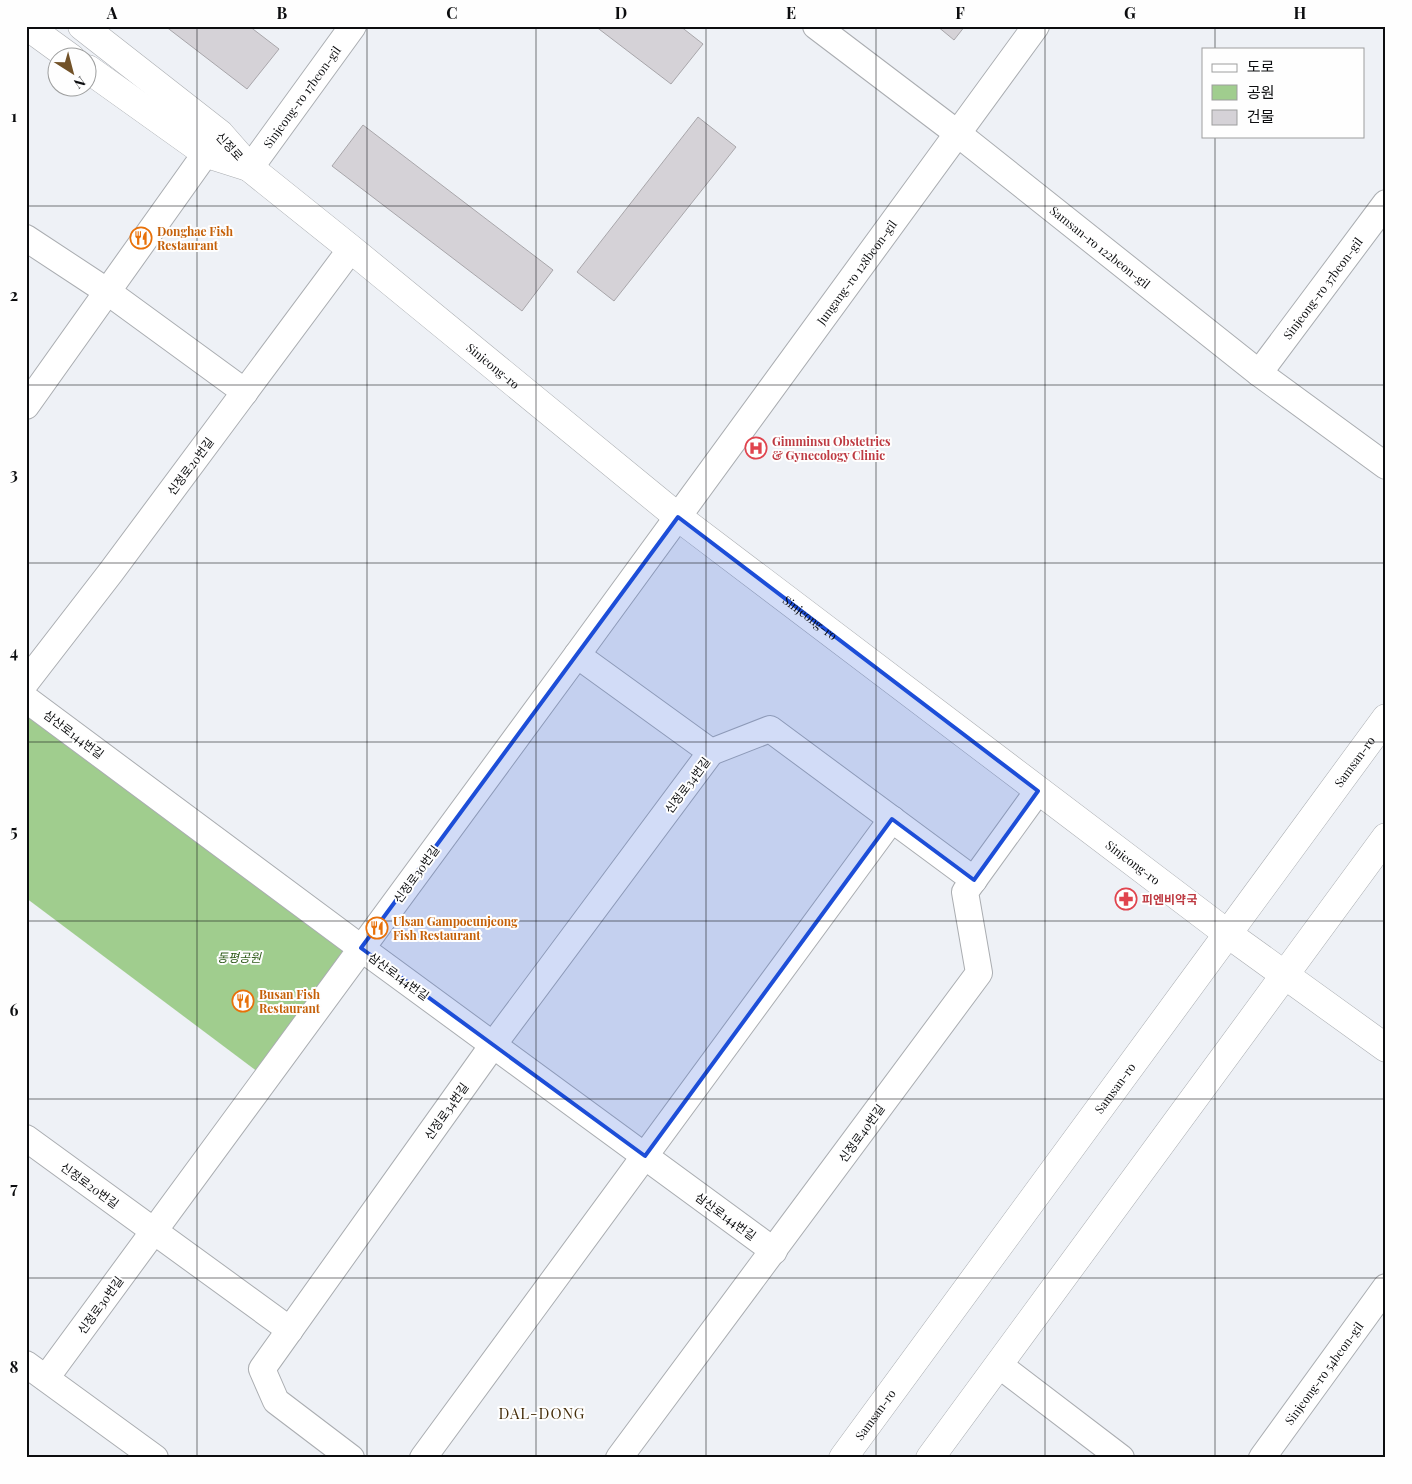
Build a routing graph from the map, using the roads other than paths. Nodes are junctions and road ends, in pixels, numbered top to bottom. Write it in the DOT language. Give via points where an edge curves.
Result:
graph roads {
  1 [pos="27,26"];
  2 [pos="82,26"];
  3 [pos="353,26"];
  4 [pos="816,26"];
  5 [pos="1036,26"];
  6 [pos="57,48"];
  7 [pos="98,75"];
  8 [pos="957,133"];
  9 [pos="214,144"];
  10 [pos="250,168"];
  11 [pos="1386,203"];
  12 [pos="26,238"];
  13 [pos="351,249"];
  14 [pos="108,292"];
  15 [pos="1259,373"];
  16 [pos="245,392"];
  17 [pos="26,406"];
  18 [pos="1386,466"];
  19 [pos="678,517"];
  20 [pos="577,655"];
  21 [pos="26,682"];
  22 [pos="26,699"];
  23 [pos="1386,718"];
  24 [pos="711,752"];
  25 [pos="1038,791"];
  26 [pos="892,819"];
  27 [pos="1386,837"];
  28 [pos="974,880"];
  29 [pos="1228,934"];
  30 [pos="361,948"];
  31 [pos="1285,975"];
  32 [pos="494,1045"];
  33 [pos="1386,1048"];
  34 [pos="26,1138"];
  35 [pos="645,1156"];
  36 [pos="154,1232"];
  37 [pos="774,1251"];
  38 [pos="1386,1287"];
  39 [pos="290,1330"];
  40 [pos="998,1365"];
  41 [pos="36,1371"];
  42 [pos="155,1458"];
  43 [pos="352,1458"];
  44 [pos="423,1458"];
  45 [pos="619,1458"];
  46 [pos="843,1458"];
  47 [pos="930,1458"];
  48 [pos="1121,1458"];
  49 [pos="1262,1458"];
  1 -- 6 [label="main road"];
  2 -- 9 [label="main road, 신정로"];
  3 -- 10 [label="street, Sinjeong-ro 17beon-gil"];
  4 -- 8 [label="street, Samsan-ro 122beon-gil"];
  5 -- 8 [label="street, Jungang-ro 128beon-gil"];
  7 -- 9 [label="main road, 신정로"];
  8 -- 15 [label="street, Samsan-ro 122beon-gil"];
  8 -- 19 [label="street, Jungang-ro 128beon-gil"];
  9 -- 10 [label="main road, 신정로"];
  9 -- 14 [label="street"];
  10 -- 13 [label="main road, Sinjeong-ro"];
  11 -- 15 [label="street, Sinjeong-ro 37beon-gil"];
  12 -- 14 [label="street"];
  13 -- 16 [label="street, 신정로20번길"];
  13 -- 19 [label="main road, Sinjeong-ro"];
  14 -- 16 [label="street"];
  14 -- 17 [label="street"];
  15 -- 18 [label="street, Samsan-ro 122beon-gil"];
  16 -- 21 [label="street, 신정로20번길"];
  19 -- 20 [label="street, 신정로30번길"];
  19 -- 25 [label="main road, Sinjeong-ro"];
  20 -- 24 [label="street, 신정로34번길"];
  20 -- 30 [label="street, 신정로30번길"];
  22 -- 30 [label="street, 삼산로144번길"];
  23 -- 29 [label="main road, Samsan-ro"];
  24 -- 26 [label="street, 신정로34번길" via="770,729"];
  24 -- 32 [label="street, 신정로34번길"];
  25 -- 28 [label="street, 신정로40번길"];
  25 -- 29 [label="main road, Sinjeong-ro"];
  26 -- 28 [label="street, 신정로34번길"];
  26 -- 35 [label="street"];
  27 -- 31 [label="main road"];
  28 -- 37 [label="street, 신정로40번길" via="965,892 979,973"];
  29 -- 31 [label="main road, Sinjeong-ro"];
  29 -- 46 [label="main road, Samsan-ro"];
  30 -- 32 [label="street, 삼산로144번길"];
  30 -- 36 [label="street, 신정로30번길"];
  31 -- 33 [label="main road, Sinjeong-ro"];
  31 -- 40 [label="main road"];
  32 -- 35 [label="street, 삼산로144번길"];
  32 -- 39 [label="street, 신정로34번길"];
  34 -- 36 [label="street, 신정로20번길"];
  35 -- 37 [label="street, 삼산로144번길"];
  35 -- 44 [label="street"];
  36 -- 39 [label="street"];
  36 -- 41 [label="street, 신정로30번길"];
  37 -- 45 [label="street, 신정로40번길"];
  38 -- 49 [label="street, Sinjeong-ro 54beon-gil"];
  39 -- 43 [label="street, 신정로34번길" via="262,1370 276,1401"];
  40 -- 47 [label="main road"];
  40 -- 48 [label="street"];
  41 -- 42 [label="street"];
}
